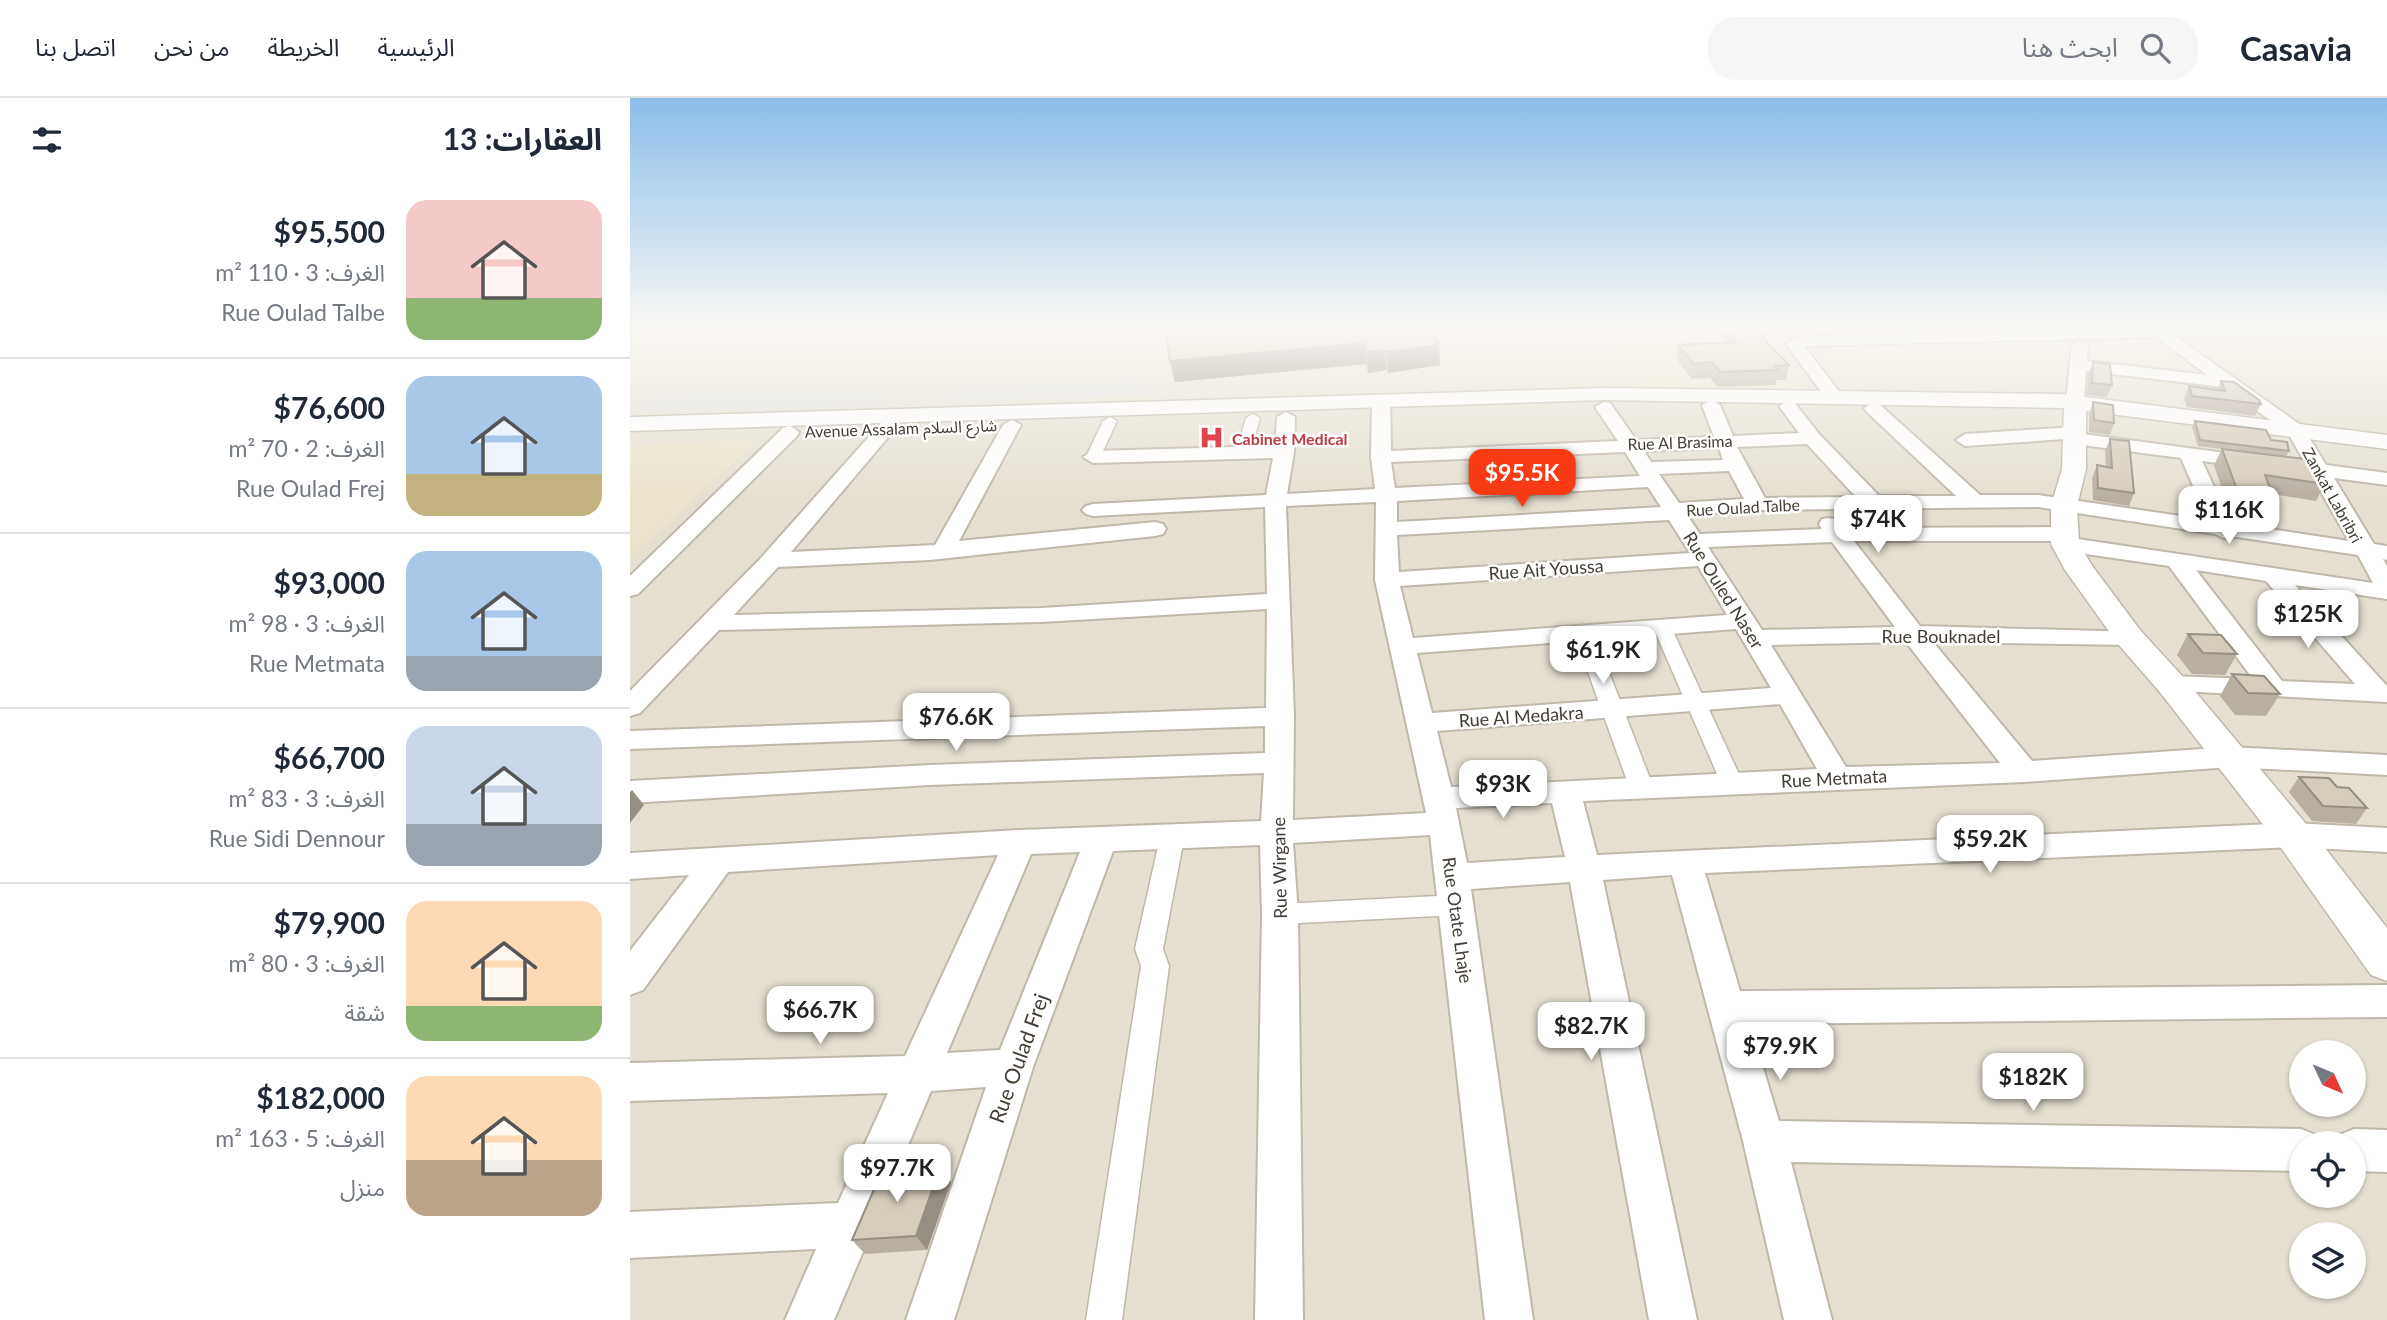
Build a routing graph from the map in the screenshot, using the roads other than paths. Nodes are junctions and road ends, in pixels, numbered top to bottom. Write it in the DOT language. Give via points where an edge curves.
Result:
graph roads {
  1 [pos="1826,386"];
  2 [pos="2078,386"];
  3 [pos="2233,386"];
  4 [pos="1835,398"];
  5 [pos="1712,405"];
  6 [pos="1381,406"];
  7 [pos="1788,406"];
  8 [pos="1604,407"];
  9 [pos="1872,408"];
  10 [pos="1264,414"];
  11 [pos="1110,421"];
  12 [pos="892,422"];
  13 [pos="2074,422"];
  14 [pos="630,424"];
  15 [pos="1012,425"];
  16 [pos="790,432"];
  17 [pos="2298,435"];
  18 [pos="630,438"];
  19 [pos="1812,438"];
  20 [pos="1726,440"];
  21 [pos="1965,440"];
  22 [pos="2387,442"];
  23 [pos="1630,444"];
  24 [pos="2387,449"];
  25 [pos="1284,452"];
  26 [pos="1243,453"];
  27 [pos="2189,454"];
  28 [pos="1093,457"];
  29 [pos="1381,457"];
  30 [pos="1735,465"];
  31 [pos="2319,471"];
  32 [pos="1651,474"];
  33 [pos="2387,479"];
  34 [pos="1386,495"];
  35 [pos="1974,500"];
  36 [pos="1275,502"];
  37 [pos="1874,503"];
  38 [pos="1817,504"];
  39 [pos="1758,505"];
  40 [pos="1093,510"];
  41 [pos="1674,511"];
  42 [pos="2064,528"];
  43 [pos="1155,529"];
  44 [pos="1386,529"];
  45 [pos="2224,531"];
  46 [pos="1837,534"];
  47 [pos="1698,550"];
  48 [pos="2364,550"];
  49 [pos="943,551"];
  50 [pos="2387,553"];
  51 [pos="771,560"];
  52 [pos="2176,560"];
  53 [pos="2273,575"];
  54 [pos="1387,580"];
  55 [pos="2387,586"];
  56 [pos="630,589"];
  57 [pos="2387,592"];
  58 [pos="1279,601"];
  59 [pos="714,623"];
  60 [pos="1662,627"];
  61 [pos="1748,630"];
  62 [pos="1584,633"];
  63 [pos="1913,634"];
  64 [pos="2129,637"];
  65 [pos="1405,646"];
  66 [pos="2171,684"];
  67 [pos="2273,687"];
  68 [pos="2383,694"];
  69 [pos="1789,695"];
  70 [pos="1697,703"];
  71 [pos="630,707"];
  72 [pos="1613,710"];
  73 [pos="1280,716"];
  74 [pos="1421,723"];
  75 [pos="630,740"];
  76 [pos="2230,757"];
  77 [pos="1280,762"];
  78 [pos="2387,765"];
  79 [pos="2024,772"];
  80 [pos="1837,778"];
  81 [pos="1732,783"];
  82 [pos="1642,789"];
  83 [pos="1565,791"];
  84 [pos="630,792"];
  85 [pos="1441,810"];
  86 [pos="1276,833"];
  87 [pos="2293,835"];
  88 [pos="1172,838"];
  89 [pos="1101,839"];
  90 [pos="2387,840"];
  91 [pos="1020,842"];
  92 [pos="719,860"];
  93 [pos="1685,862"];
  94 [pos="630,866"];
  95 [pos="1584,869"];
  96 [pos="1454,891"];
  97 [pos="1280,914"];
  98 [pos="2376,932"];
  99 [pos="2387,962"];
  100 [pos="630,979"];
  101 [pos="2387,1001"];
  102 [pos="1725,1008"];
  103 [pos="1013,1067"];
  104 [pos="916,1074"];
  105 [pos="630,1082"];
  106 [pos="1765,1141"];
  107 [pos="2289,1150"];
  108 [pos="2366,1150"];
  109 [pos="2387,1151"];
  110 [pos="850,1225"];
  111 [pos="630,1235"];
  112 [pos="809,1320"];
  113 [pos="930,1320"];
  114 [pos="1104,1320"];
  115 [pos="1279,1320"];
  116 [pos="1509,1320"];
  117 [pos="1673,1320"];
  118 [pos="1808,1320"];
  1 -- 4 [label="street"];
  2 -- 13 [label="street"];
  3 -- 17 [label="street"];
  4 -- 6 [label="street, Avenue Assalam شارع السلام" via="1604,394"];
  4 -- 13 [label="street, Avenue Assalam شارع السلام"];
  5 -- 7 [label="street, Avenue Assalam شارع السلام"];
  5 -- 8 [label="street, Avenue Assalam شارع السلام"];
  5 -- 20 [label="street"];
  6 -- 8 [label="street, Avenue Assalam شارع السلام"];
  6 -- 10 [label="street, Avenue Assalam شارع السلام"];
  6 -- 29 [label="street, Rue Otate Lhaje"];
  7 -- 9 [label="street, Avenue Assalam شارع السلام"];
  7 -- 19 [label="street"];
  8 -- 23 [label="street, Rue Ouled Naser"];
  9 -- 13 [label="street, Avenue Assalam شارع السلام"];
  9 -- 35 [label="street"];
  10 -- 11 [label="street, Avenue Assalam شارع السلام"];
  10 -- 12 [label="street, Avenue Assalam شارع السلام"];
  10 -- 25 [label="street, Rue Wirgane"];
  10 -- 26 [label="street"];
  11 -- 15 [label="street, Avenue Assalam شارع السلام"];
  11 -- 28 [label="street"];
  12 -- 14 [label="street, Avenue Assalam شارع السلام"];
  12 -- 15 [label="street, Avenue Assalam شارع السلام"];
  12 -- 16 [label="street, Avenue Assalam شارع السلام"];
  12 -- 51 [label="street"];
  13 -- 17 [label="street, Avenue Assalam شارع السلام"];
  13 -- 21 [label="street"];
  13 -- 27 [label="street"];
  13 -- 42 [label="street" via="2074,470"];
  15 -- 49 [label="street"];
  16 -- 18 [label="street, Avenue Assalam شارع السلام"];
  16 -- 56 [label="street"];
  17 -- 22 [label="street, Avenue Assalam شارع السلام"];
  17 -- 24 [label="street, Avenue Assalam شارع السلام"];
  17 -- 31 [label="street, Zankat Labribri"];
  19 -- 20 [label="street, Rue Al Brasima"];
  19 -- 37 [label="street"];
  20 -- 23 [label="street, Rue Al Brasima"];
  20 -- 30 [label="street"];
  23 -- 29 [label="street, Rue Al Brasima"];
  23 -- 32 [label="street, Rue Ouled Naser"];
  25 -- 26 [label="street"];
  25 -- 36 [label="street, Rue Wirgane"];
  26 -- 28 [label="street"];
  27 -- 31 [label="street"];
  27 -- 45 [label="street"];
  29 -- 34 [label="street, Rue Otate Lhaje"];
  30 -- 32 [label="street"];
  30 -- 39 [label="street"];
  31 -- 33 [label="street"];
  31 -- 48 [label="street, Zankat Labribri"];
  32 -- 34 [label="street"];
  32 -- 41 [label="street, Rue Ouled Naser"];
  34 -- 36 [label="street"];
  34 -- 44 [label="street, Rue Otate Lhaje"];
  35 -- 37 [label="street, Rue Oulad Talbe"];
  35 -- 42 [label="street, Rue Oulad Talbe" via="2038,501"];
  36 -- 40 [label="street"];
  36 -- 58 [label="street, Rue Wirgane"];
  37 -- 38 [label="street, Rue Oulad Talbe"];
  38 -- 39 [label="street, Rue Oulad Talbe"];
  38 -- 46 [label="street"];
  39 -- 41 [label="street, Rue Oulad Talbe"];
  41 -- 44 [label="street, Rue Oulad Talbe"];
  41 -- 47 [label="street, Rue Ouled Naser"];
  42 -- 45 [label="street"];
  42 -- 46 [label="street, Rue Ait Youssa"];
  42 -- 52 [label="street"];
  42 -- 64 [label="street" via="2080,570"];
  43 -- 49 [label="street"];
  44 -- 54 [label="street, Rue Otate Lhaje"];
  45 -- 48 [label="street"];
  46 -- 47 [label="street, Rue Ait Youssa"];
  46 -- 63 [label="street"];
  47 -- 54 [label="street, Rue Ait Youssa"];
  47 -- 61 [label="street, Rue Ouled Naser"];
  48 -- 50 [label="street"];
  48 -- 55 [label="street, Zankat Labribri"];
  49 -- 51 [label="street"];
  51 -- 59 [label="street"];
  52 -- 53 [label="street"];
  52 -- 67 [label="street"];
  53 -- 57 [label="street"];
  53 -- 68 [label="street"];
  54 -- 65 [label="street, Rue Otate Lhaje"];
  58 -- 59 [label="street" via="1041,615"];
  58 -- 73 [label="street, Rue Wirgane"];
  59 -- 71 [label="street"];
  60 -- 61 [label="street, Rue Bouknadel"];
  60 -- 62 [label="street, Rue Bouknadel"];
  60 -- 70 [label="street"];
  61 -- 63 [label="street, Rue Bouknadel"];
  61 -- 69 [label="street, Rue Ouled Naser"];
  62 -- 65 [label="street, Rue Bouknadel"];
  62 -- 72 [label="street"];
  63 -- 64 [label="street, Rue Bouknadel"];
  63 -- 79 [label="street"];
  64 -- 66 [label="street"];
  65 -- 74 [label="street, Rue Otate Lhaje"];
  66 -- 67 [label="street"];
  66 -- 76 [label="street"];
  67 -- 68 [label="street"];
  69 -- 70 [label="street, Rue Al Medakra"];
  69 -- 80 [label="street, Rue Ouled Naser"];
  70 -- 72 [label="street, Rue Al Medakra"];
  70 -- 81 [label="street"];
  72 -- 74 [label="street, Rue Al Medakra"];
  72 -- 82 [label="street"];
  73 -- 75 [label="street"];
  73 -- 77 [label="street, Rue Wirgane"];
  74 -- 85 [label="street, Rue Otate Lhaje"];
  76 -- 78 [label="street, Rue Metmata"];
  76 -- 79 [label="street, Rue Metmata"];
  76 -- 87 [label="street"];
  77 -- 84 [label="street"];
  77 -- 86 [label="street, Rue Wirgane"];
  79 -- 80 [label="street, Rue Metmata"];
  80 -- 81 [label="street, Rue Metmata"];
  81 -- 82 [label="street, Rue Metmata"];
  82 -- 83 [label="street, Rue Metmata"];
  83 -- 85 [label="street, Rue Metmata"];
  83 -- 95 [label="street"];
  85 -- 86 [label="street, Rue Metmata"];
  85 -- 96 [label="street, Rue Otate Lhaje"];
  86 -- 88 [label="street, Rue Metmata"];
  86 -- 97 [label="street, Rue Wirgane"];
  87 -- 90 [label="street"];
  87 -- 93 [label="street"];
  87 -- 98 [label="street"];
  88 -- 89 [label="street, Rue Metmata"];
  88 -- 114 [label="street" via="1149,949 1154,966"];
  89 -- 91 [label="street, Rue Metmata"];
  89 -- 103 [label="street, Rue Oulad Frej"];
  91 -- 92 [label="street, Rue Metmata"];
  91 -- 104 [label="street"];
  92 -- 94 [label="street, Rue Metmata"];
  92 -- 100 [label="street"];
  93 -- 95 [label="street"];
  93 -- 102 [label="street"];
  95 -- 96 [label="street"];
  95 -- 117 [label="street"];
  96 -- 97 [label="street"];
  96 -- 116 [label="street, Rue Otate Lhaje"];
  97 -- 115 [label="street, Rue Wirgane"];
  98 -- 99 [label="street"];
  101 -- 102 [label="street"];
  102 -- 106 [label="street"];
  103 -- 104 [label="street"];
  103 -- 113 [label="street, Rue Oulad Frej"];
  104 -- 105 [label="street"];
  104 -- 110 [label="street"];
  106 -- 107 [label="street"];
  106 -- 118 [label="street"];
  108 -- 109 [label="street"];
  110 -- 111 [label="street"];
  110 -- 112 [label="street"];
}
